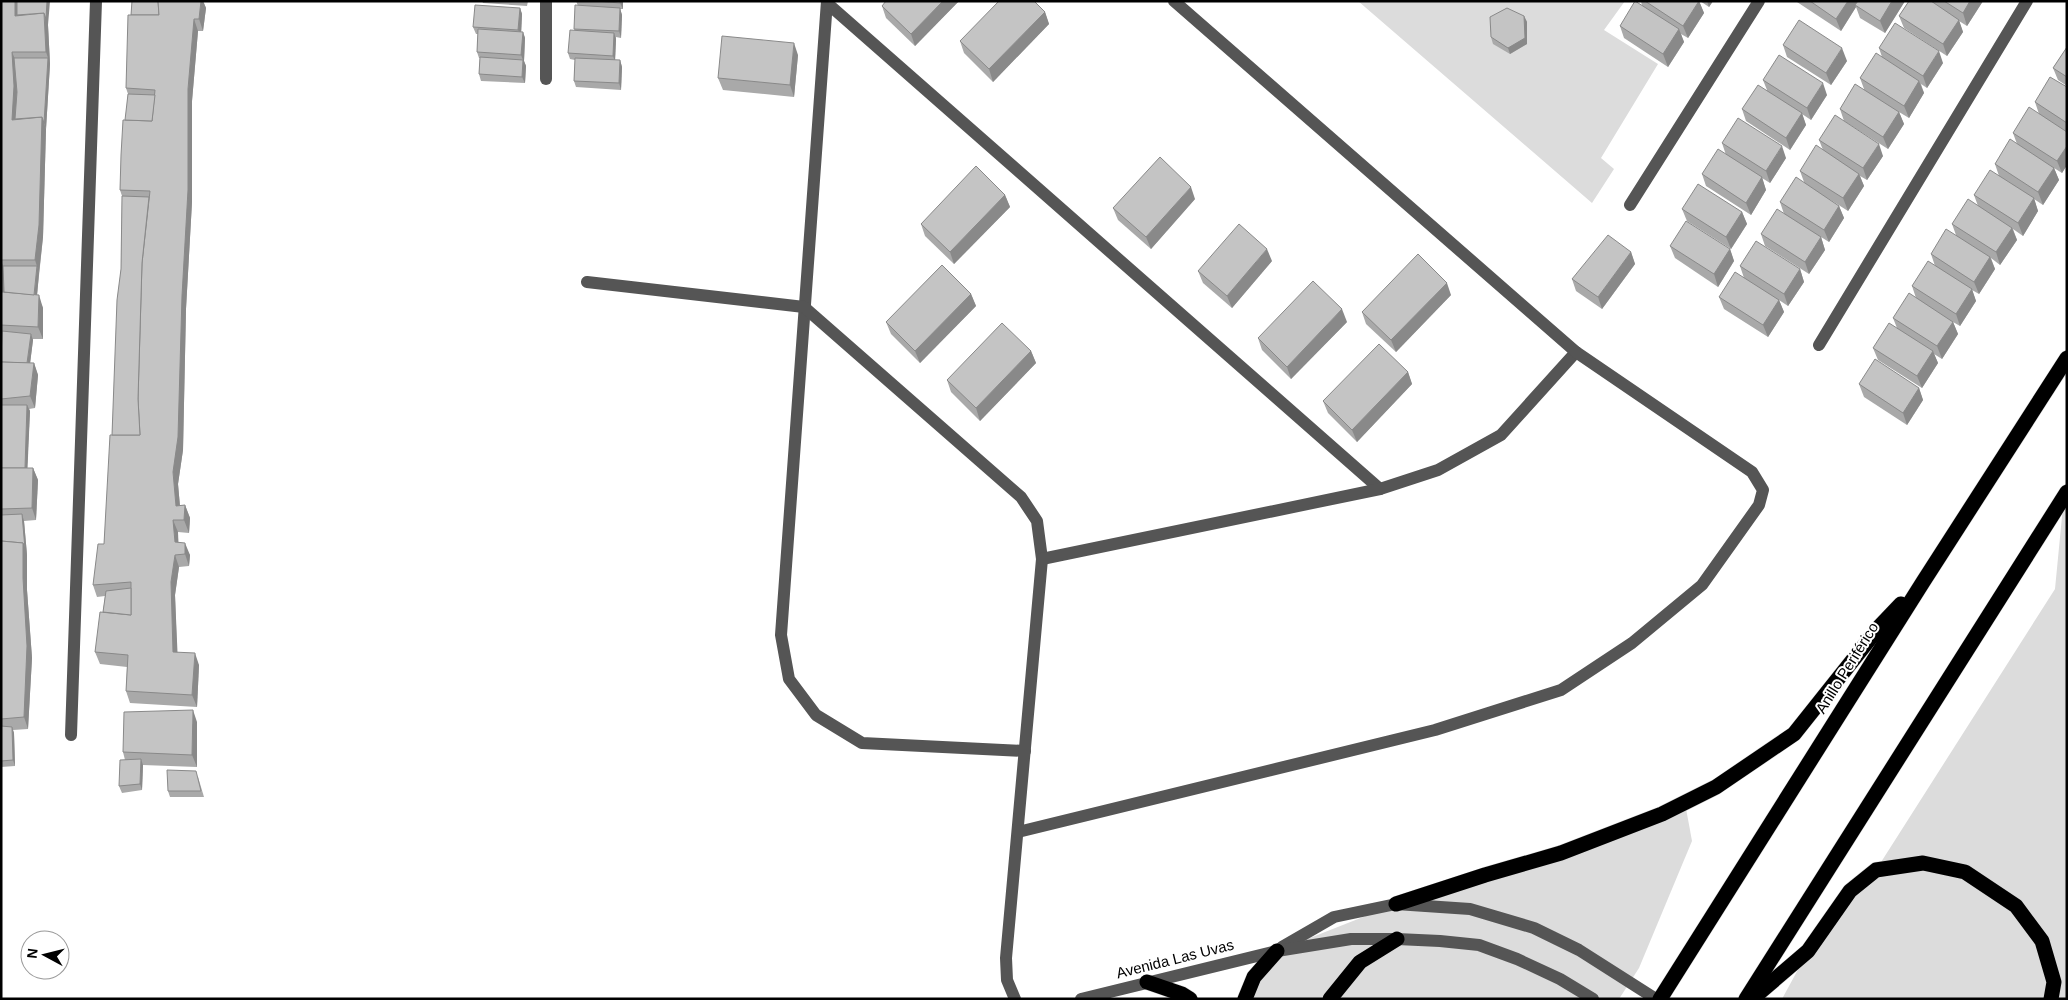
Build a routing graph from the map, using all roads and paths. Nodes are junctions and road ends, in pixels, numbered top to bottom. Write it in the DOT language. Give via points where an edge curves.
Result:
graph roads {
  1 [pos="96,1"];
  2 [pos="546,1"];
  3 [pos="1174,1"];
  4 [pos="1759,1"];
  5 [pos="2027,1"];
  6 [pos="827,2"];
  7 [pos="546,79"];
  8 [pos="1630,205"];
  9 [pos="586,282"];
  10 [pos="804,307"];
  11 [pos="1819,345"];
  12 [pos="1576,352"];
  13 [pos="2067,358"];
  14 [pos="1380,489"];
  15 [pos="2067,492"];
  16 [pos="1042,559"];
  17 [pos="1922,582"];
  18 [pos="71,735"];
  19 [pos="1025,751"];
  20 [pos="1018,832"];
  21 [pos="1396,904"];
  22 [pos="1397,939"];
  23 [pos="1277,951"];
  24 [pos="1147,982"];
  25 [pos="1016,999"];
  26 [pos="1081,999"];
  27 [pos="1190,999"];
  28 [pos="1245,999"];
  29 [pos="1330,999"];
  30 [pos="1593,999"];
  31 [pos="1656,999"];
  32 [pos="1660,999"];
  33 [pos="1746,999"];
  34 [pos="1752,999"];
  35 [pos="2051,999"];
  1 -- 18 [label="street"];
  2 -- 7 [label="street"];
  3 -- 12 [label="street"];
  4 -- 8 [label="street"];
  5 -- 11 [label="street"];
  6 -- 10 [label="street"];
  6 -- 14 [label="street"];
  9 -- 10 [label="street"];
  10 -- 16 [label="street" via="1021,498 1037,521"];
  10 -- 19 [label="street" via="781,636 788,678 816,715 862,743"];
  12 -- 14 [label="street" via="1501,435 1438,470"];
  12 -- 20 [label="street" via="1752,472 1763,490 1759,505 1702,584 1632,643 1561,690 1435,730"];
  13 -- 17 [label="highway, Anillo Periférico"];
  14 -- 16 [label="street"];
  15 -- 33 [label="highway"];
  16 -- 19 [label="street"];
  17 -- 21 [label="highway" via="1880,626 1794,734 1716,787 1662,814 1562,853"];
  17 -- 32 [label="highway, Anillo Periférico"];
  19 -- 20 [label="street"];
  20 -- 25 [label="street" via="1006,958 1007,980"];
  21 -- 23 [label="street, Avenida Las Uvas" via="1334,918"];
  21 -- 31 [label="street, Avenida Las Uvas" via="1470,909 1534,928 1579,950"];
  22 -- 23 [label="street, Avenida Las Uvas" via="1352,939"];
  22 -- 29 [label="highway" via="1360,962"];
  22 -- 30 [label="street, Avenida Las Uvas" via="1479,945 1517,958"];
  23 -- 24 [label="street, Avenida Las Uvas"];
  23 -- 28 [label="highway" via="1254,977"];
  24 -- 26 [label="street, Avenida Las Uvas"];
  24 -- 27 [label="highway"];
  34 -- 35 [label="highway" via="1808,951 1850,891 1869,875 1876,870 1923,863 1965,872 2016,906 2042,941 2054,982"];
}
